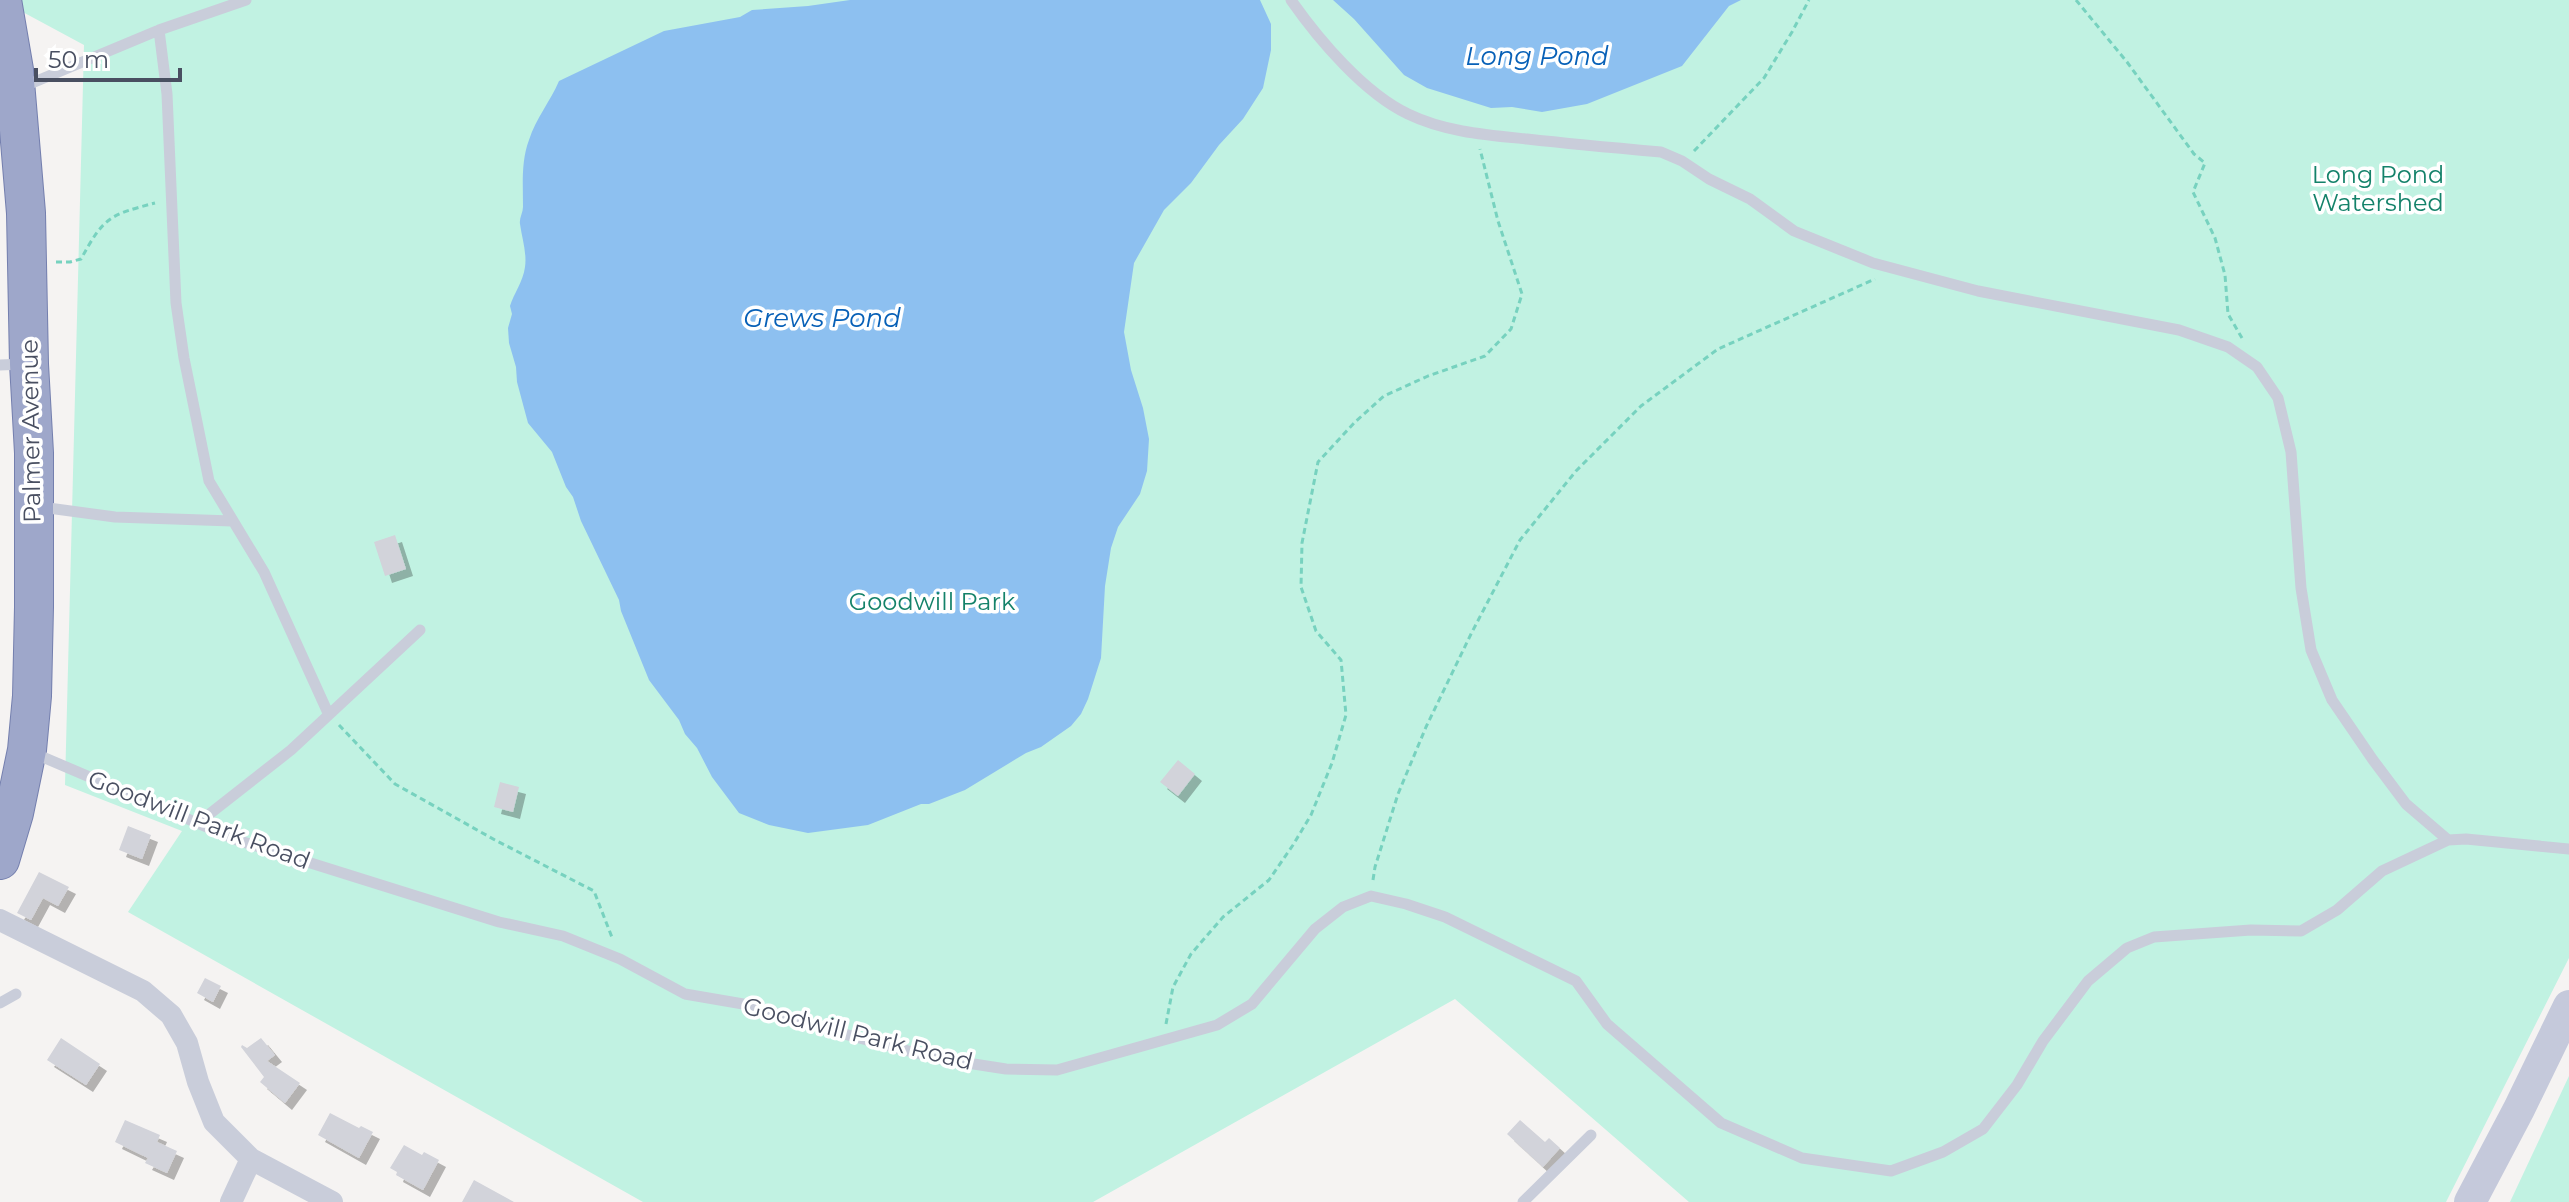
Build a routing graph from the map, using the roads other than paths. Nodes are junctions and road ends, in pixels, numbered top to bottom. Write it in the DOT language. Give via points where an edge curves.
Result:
graph roads {
  1 [pos="2,0"];
  2 [pos="246,0"];
  3 [pos="1291,0"];
  4 [pos="159,30"];
  5 [pos="16,90"];
  6 [pos="14,365"];
  7 [pos="33,505"];
  8 [pos="232,521"];
  9 [pos="420,630"];
  10 [pos="328,713"];
  11 [pos="27,750"];
  12 [pos="198,823"];
  13 [pos="2448,840"];
  14 [pos="2569,849"];
  15 [pos="0,860"];
  16 [pos="0,920"];
  17 [pos="16,994"];
  18 [pos="0,1003"];
  19 [pos="2564,1026"];
  20 [pos="1591,1135"];
  21 [pos="251,1159"];
  22 [pos="231,1202"];
  23 [pos="332,1202"];
  24 [pos="1523,1202"];
  25 [pos="2470,1202"];
  1 -- 5 [label="highway, Palmer Avenue"];
  2 -- 4 [label="lane"];
  3 -- 13 [label="lane" via="1374,93 1438,126 1661,152 1750,199 1794,231 1897,270 2179,330 2228,347 2257,367 2278,398 2291,452 2311,650 2332,700 2373,760 2406,804"];
  4 -- 5 [label="lane"];
  4 -- 8 [label="lane" via="184,358 209,481"];
  5 -- 6 [label="highway, Palmer Avenue" via="27,261"];
  6 -- 7 [label="highway, Palmer Avenue" via="34,453"];
  7 -- 8 [label="lane" via="115,517"];
  7 -- 11 [label="highway, Palmer Avenue" via="34,650"];
  8 -- 10 [label="lane" via="264,572"];
  9 -- 10 [label="lane"];
  10 -- 12 [label="lane"];
  11 -- 12 [label="lane, Goodwill Park Road"];
  11 -- 15 [label="highway, Palmer Avenue"];
  12 -- 13 [label="lane, Goodwill Park Road" via="350,877 563,936 685,994 749,1005 935,1058 1006,1069 1057,1070 1217,1025 1252,1004 1315,929 1343,907 1371,896 1445,917 1576,981 1607,1024 1721,1123 1802,1158 1891,1171 1943,1152 1983,1129 2088,981 2127,948 2154,937 2301,931 2337,910 2382,871"];
  13 -- 14 [label="lane"];
  16 -- 21 [label="street" via="143,991 171,1015 187,1043 214,1122"];
  17 -- 18 [label="lane"];
  19 -- 25 [label="main road"];
  20 -- 24 [label="lane"];
  21 -- 22 [label="street"];
  21 -- 23 [label="street"];
}
